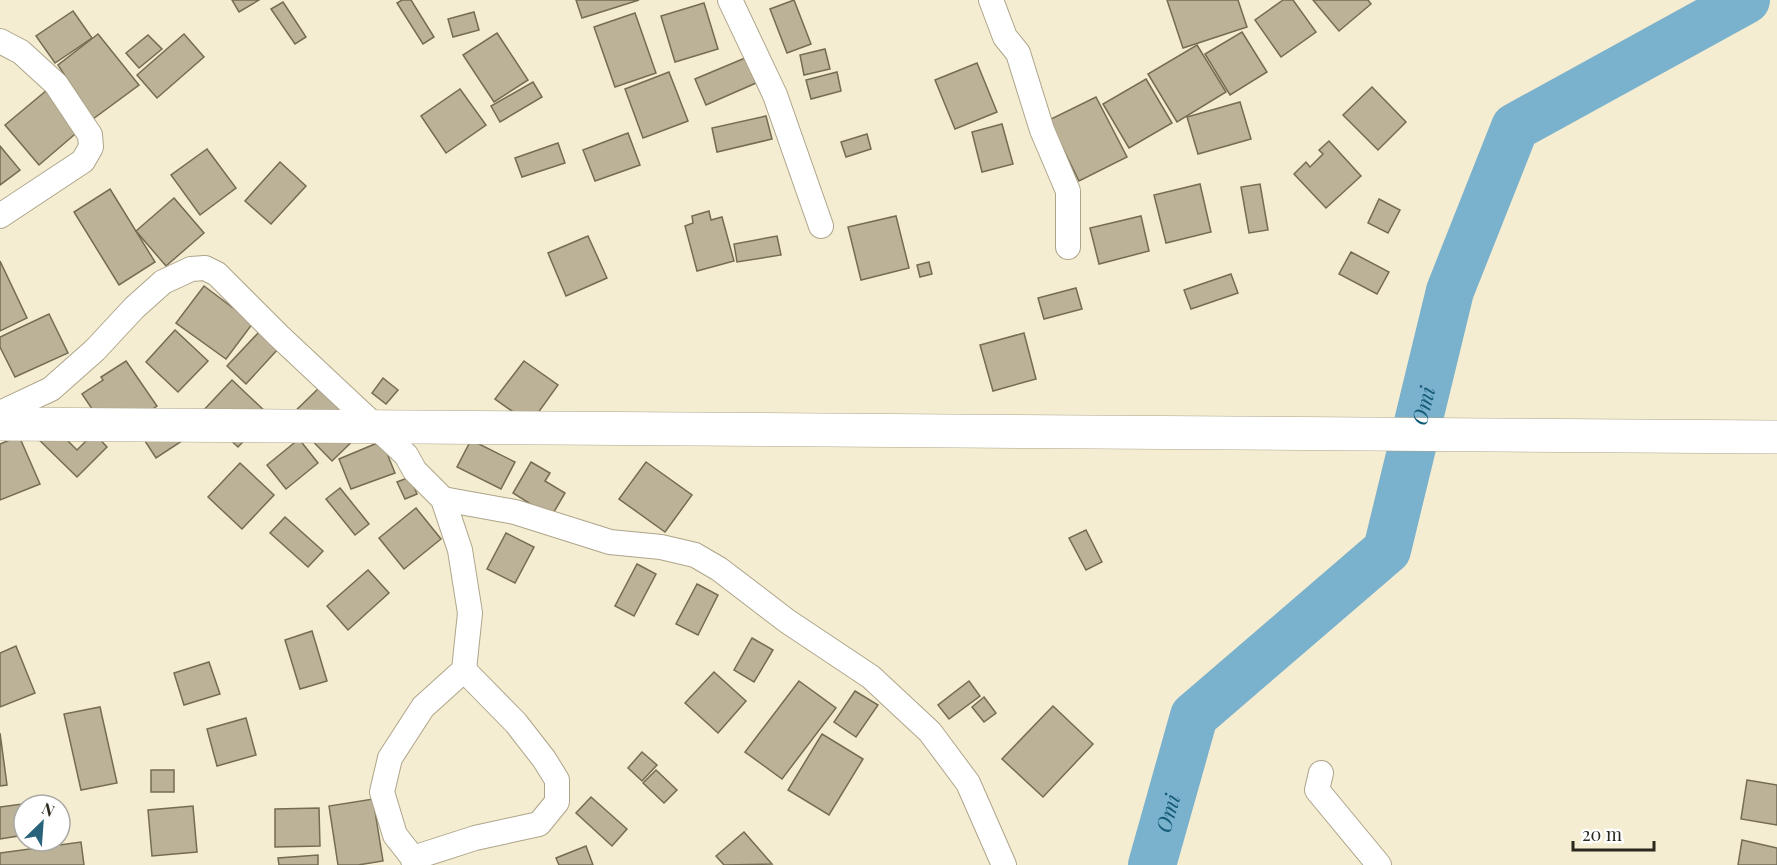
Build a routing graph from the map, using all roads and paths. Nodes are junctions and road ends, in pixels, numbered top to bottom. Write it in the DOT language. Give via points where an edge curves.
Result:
graph roads {
  1 [pos="730,0"];
  2 [pos="991,0"];
  3 [pos="0,41"];
  4 [pos="0,216"];
  5 [pos="821,226"];
  6 [pos="1068,247"];
  7 [pos="0,413"];
  8 [pos="0,424"];
  9 [pos="1777,437"];
  10 [pos="443,499"];
  11 [pos="464,670"];
  12 [pos="1321,773"];
  13 [pos="414,862"];
  14 [pos="1004,865"];
  15 [pos="1379,865"];
  1 -- 5 [label="street" via="775,96"];
  2 -- 6 [label="street" via="1005,37 1018,53 1042,130 1068,191"];
  3 -- 4 [label="street" via="21,52 56,84 90,135 91,147 82,161"];
  7 -- 10 [label="street" via="51,389 162,282 191,269 205,268 217,274 406,455"];
  8 -- 9 [label="highway"];
  10 -- 11 [label="street" via="460,550 470,613"];
  10 -- 14 [label="street" via="515,512 610,542 695,555 719,569 787,621 871,677 930,732 968,783"];
  11 -- 13 [label="street" via="423,707 390,758 382,792 395,835"];
  11 -- 13 [label="street" via="516,723 544,759 557,780 557,802 539,824 475,838"];
  12 -- 15 [label="street" via="1317,790"];
}
